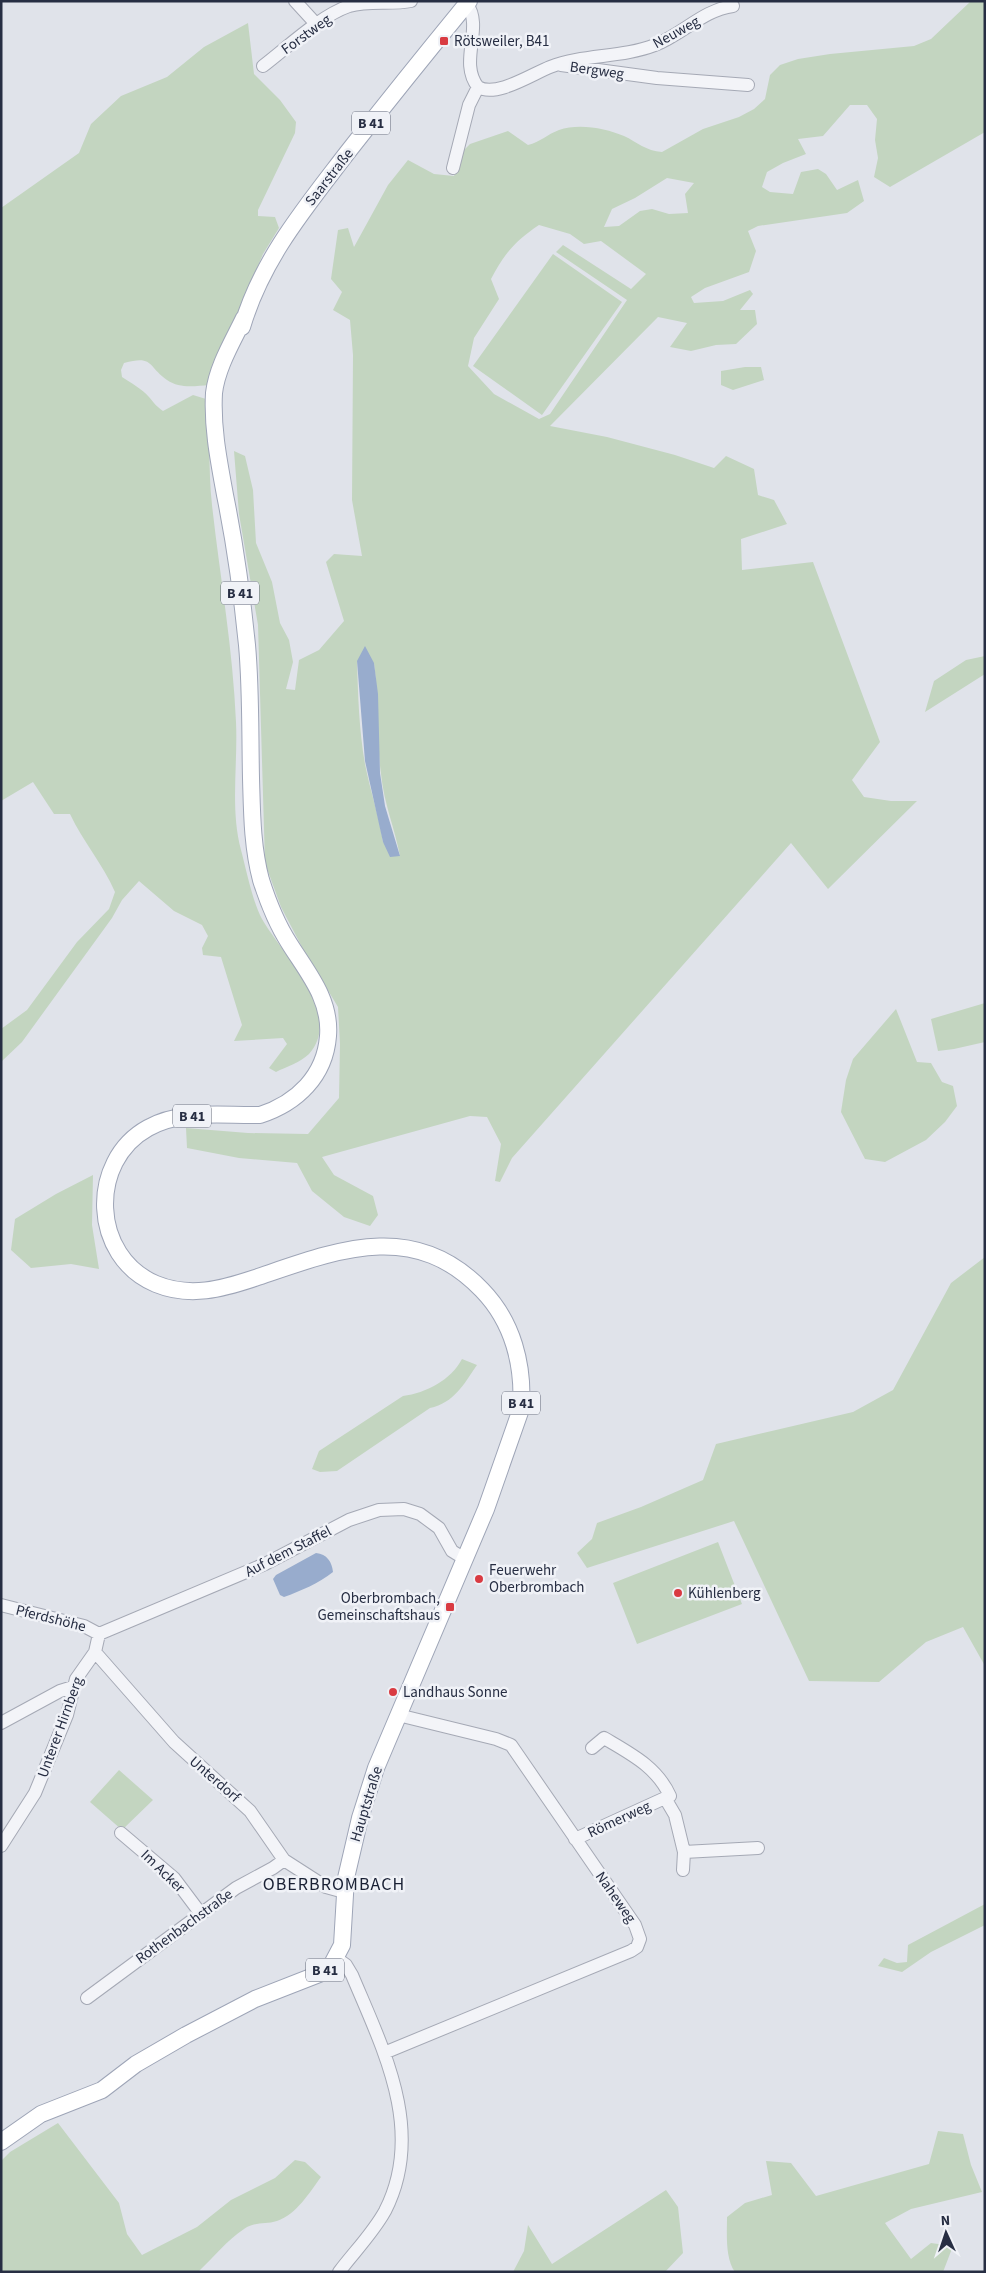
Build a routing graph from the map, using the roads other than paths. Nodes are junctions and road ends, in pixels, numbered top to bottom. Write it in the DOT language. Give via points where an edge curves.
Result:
graph roads {
  1 [pos="295,1"];
  2 [pos="411,1"];
  3 [pos="468,3"];
  4 [pos="733,6"];
  5 [pos="318,25"];
  6 [pos="559,64"];
  7 [pos="264,66"];
  8 [pos="748,85"];
  9 [pos="478,87"];
  10 [pos="453,168"];
  11 [pos="508,1445"];
  12 [pos="465,1559"];
  13 [pos="1,1605"];
  14 [pos="99,1634"];
  15 [pos="95,1652"];
  16 [pos="73,1687"];
  17 [pos="398,1715"];
  18 [pos="1,1723"];
  19 [pos="592,1748"];
  20 [pos="665,1798"];
  21 [pos="121,1833"];
  22 [pos="575,1839"];
  23 [pos="1,1846"];
  24 [pos="758,1848"];
  25 [pos="684,1852"];
  26 [pos="284,1860"];
  27 [pos="683,1870"];
  28 [pos="344,1892"];
  29 [pos="201,1914"];
  30 [pos="336,1958"];
  31 [pos="86,1998"];
  32 [pos="384,2053"];
  33 [pos="1,2142"];
  34 [pos="339,2272"];
  1 -- 5 [label="street"];
  2 -- 5 [label="street, Forstweg" via="350,6"];
  3 -- 9 [label="street" via="473,16 470,67"];
  3 -- 11 [label="main road, Saarstraße / B 41" via="294,221 270,258 220,369 214,394 216,450 226,496 247,643 252,823 256,858 272,912 322,997 328,1022 326,1049 308,1086 274,1111 260,1115 174,1118 147,1128 123,1149 109,1177 104,1208 111,1238 128,1264 153,1283 183,1292 234,1285 359,1247 392,1245 411,1248 449,1263 479,1286 500,1314 515,1345 522,1392 521,1409"];
  4 -- 6 [label="street, Neuweg" via="717,10 653,46"];
  5 -- 7 [label="street, Forstweg"];
  6 -- 8 [label="street, Bergweg" via="656,78"];
  6 -- 9 [label="street, Bergweg" via="500,89"];
  9 -- 10 [label="street" via="469,105"];
  11 -- 12 [label="main road, Hauptstraße / B 41"];
  12 -- 14 [label="street, Auf dem Staffel" via="452,1551 439,1528 420,1514 404,1509 379,1510 349,1520 265,1564"];
  12 -- 17 [label="main road, Hauptstraße / B 41"];
  13 -- 14 [label="street, Pferdshöhe" via="84,1626"];
  14 -- 15 [label="street, Unterer Hirnberg"];
  15 -- 16 [label="street, Unterer Hirnberg"];
  15 -- 26 [label="street, Unterdorf" via="174,1742 250,1811"];
  16 -- 18 [label="street"];
  16 -- 23 [label="street, Unterer Hirnberg" via="67,1715 38,1786"];
  17 -- 22 [label="street, Naheweg" via="511,1745"];
  17 -- 28 [label="main road, Hauptstraße / B 41" via="366,1797"];
  19 -- 20 [label="street" via="604,1738 642,1761 664,1782 670,1796"];
  20 -- 22 [label="street, Römerweg"];
  20 -- 25 [label="street, Römerweg" via="677,1822"];
  21 -- 29 [label="street, Im Acker" via="174,1878"];
  22 -- 32 [label="street, Naheweg" via="639,1931 637,1947"];
  24 -- 25 [label="street"];
  25 -- 27 [label="street, Römerweg"];
  26 -- 28 [label="street, Unterdorf" via="326,1887"];
  26 -- 29 [label="street, Rothenbachstraße" via="236,1888"];
  28 -- 30 [label="main road, Hauptstraße / B 41" via="343,1937"];
  29 -- 31 [label="street, Rothenbachstraße"];
  30 -- 32 [label="street" via="352,1974"];
  30 -- 33 [label="main road, B 41" via="319,1974 255,1999 136,2064 102,2090 41,2114"];
  32 -- 34 [label="street" via="395,2088 402,2132 398,2174 384,2211"];
}
